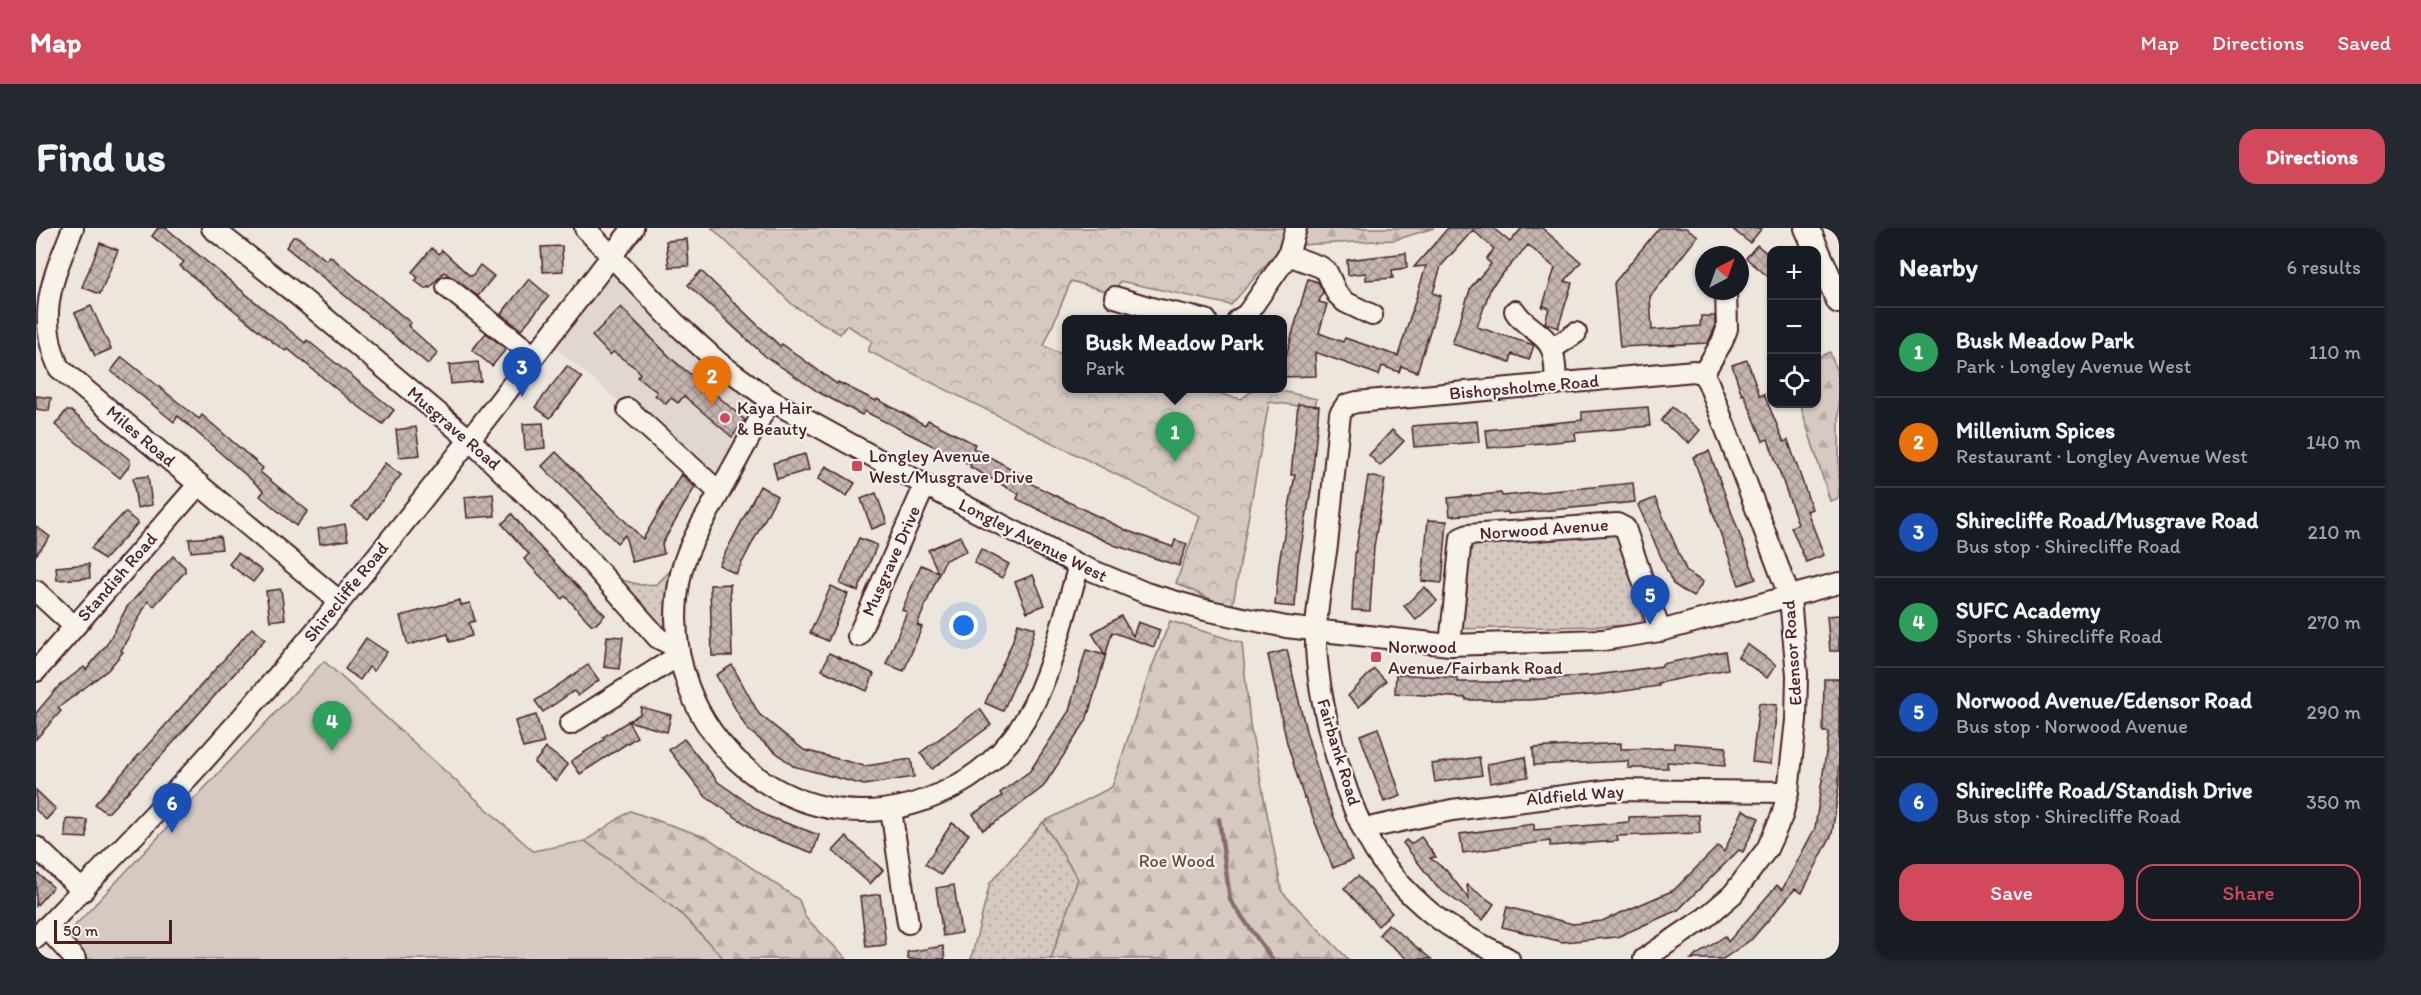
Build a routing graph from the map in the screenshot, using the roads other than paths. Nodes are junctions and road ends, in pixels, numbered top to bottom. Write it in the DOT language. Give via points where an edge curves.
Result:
graph roads {
  1 [pos="73,228"];
  2 [pos="212,228"];
  3 [pos="585,228"];
  4 [pos="633,228"];
  5 [pos="1296,228"];
  6 [pos="1807,228"];
  7 [pos="1288,255"];
  8 [pos="611,256"];
  9 [pos="447,286"];
  10 [pos="1115,297"];
  11 [pos="1726,300"];
  12 [pos="1839,301"];
  13 [pos="1515,312"];
  14 [pos="1183,315"];
  15 [pos="1246,315"];
  16 [pos="1372,315"];
  17 [pos="1576,333"];
  18 [pos="1552,349"];
  19 [pos="41,354"];
  20 [pos="534,356"];
  21 [pos="1703,374"];
  22 [pos="1556,384"];
  23 [pos="770,400"];
  24 [pos="1346,405"];
  25 [pos="628,409"];
  26 [pos="470,440"];
  27 [pos="199,484"];
  28 [pos="925,485"];
  29 [pos="719,492"];
  30 [pos="1079,565"];
  31 [pos="1839,583"];
  32 [pos="36,591"];
  33 [pos="1790,597"];
  34 [pos="339,601"];
  35 [pos="74,626"];
  36 [pos="1316,631"];
  37 [pos="1660,632"];
  38 [pos="858,636"];
  39 [pos="1450,645"];
  40 [pos="678,652"];
  41 [pos="36,671"];
  42 [pos="570,724"];
  43 [pos="1788,792"];
  44 [pos="891,810"];
  45 [pos="1364,829"];
  46 [pos="36,847"];
  47 [pos="83,891"];
  48 [pos="908,923"];
  49 [pos="41,932"];
  50 [pos="75,959"];
  51 [pos="1509,959"];
  52 [pos="1644,959"];
  1 -- 19 [label="street, Miles Road" via="42,302"];
  2 -- 26 [label="street, Musgrave Road"];
  3 -- 8 [label="street, Longley Avenue West"];
  4 -- 8 [label="street, Shirecliffe Road"];
  5 -- 7 [label="street"];
  6 -- 12 [label="main road"];
  7 -- 15 [label="street"];
  7 -- 16 [label="street" via="1321,267 1345,302"];
  8 -- 20 [label="street, Shirecliffe Road"];
  8 -- 23 [label="street, Longley Avenue West" via="718,362"];
  9 -- 20 [label="street"];
  10 -- 14 [label="street"];
  11 -- 21 [label="street" via="1727,329"];
  13 -- 18 [label="street"];
  17 -- 18 [label="street"];
  18 -- 22 [label="street"];
  19 -- 27 [label="street, Miles Road"];
  20 -- 26 [label="street, Shirecliffe Road"];
  21 -- 22 [label="street, Bishopsholme Road" via="1694,371"];
  21 -- 33 [label="street, Edensor Road"];
  22 -- 24 [label="street, Bishopsholme Road"];
  23 -- 28 [label="street, Longley Avenue West"];
  23 -- 29 [label="street"];
  24 -- 36 [label="street, Fairbank Road" via="1340,414"];
  25 -- 29 [label="street"];
  26 -- 34 [label="street, Shirecliffe Road"];
  26 -- 40 [label="street, Musgrave Road" via="563,531 658,638"];
  27 -- 34 [label="street, Miles Road"];
  27 -- 35 [label="street, Standish Road"];
  28 -- 30 [label="street, Longley Avenue West"];
  28 -- 38 [label="street, Musgrave Drive"];
  29 -- 40 [label="street" via="689,548 680,577"];
  30 -- 36 [label="street, Longley Avenue West" via="1146,593"];
  30 -- 44 [label="street" via="1046,672 1031,710 1011,740 988,765 960,784"];
  31 -- 33 [label="street"];
  32 -- 35 [label="street"];
  33 -- 37 [label="street"];
  33 -- 43 [label="street, Edensor Road" via="1797,675"];
  34 -- 47 [label="street, Shirecliffe Road" via="244,716"];
  35 -- 41 [label="street, Standish Road"];
  36 -- 39 [label="street"];
  36 -- 45 [label="street, Fairbank Road" via="1320,688 1331,735"];
  37 -- 39 [label="street" via="1603,640"];
  37 -- 39 [label="street, Norwood Avenue" via="1625,528 1617,524 1461,538"];
  40 -- 42 [label="street"];
  40 -- 44 [label="street" via="702,719 718,741 767,784 821,806 855,811"];
  43 -- 45 [label="street, Aldfield Way" via="1611,790 1452,810"];
  43 -- 52 [label="street, Edensor Road" via="1767,849 1733,894"];
  44 -- 48 [label="street"];
  45 -- 51 [label="street, Fairbank Road" via="1380,859 1425,909"];
  46 -- 47 [label="street"];
  47 -- 49 [label="street, Shirecliffe Road"];
  49 -- 50 [label="street"];
}
